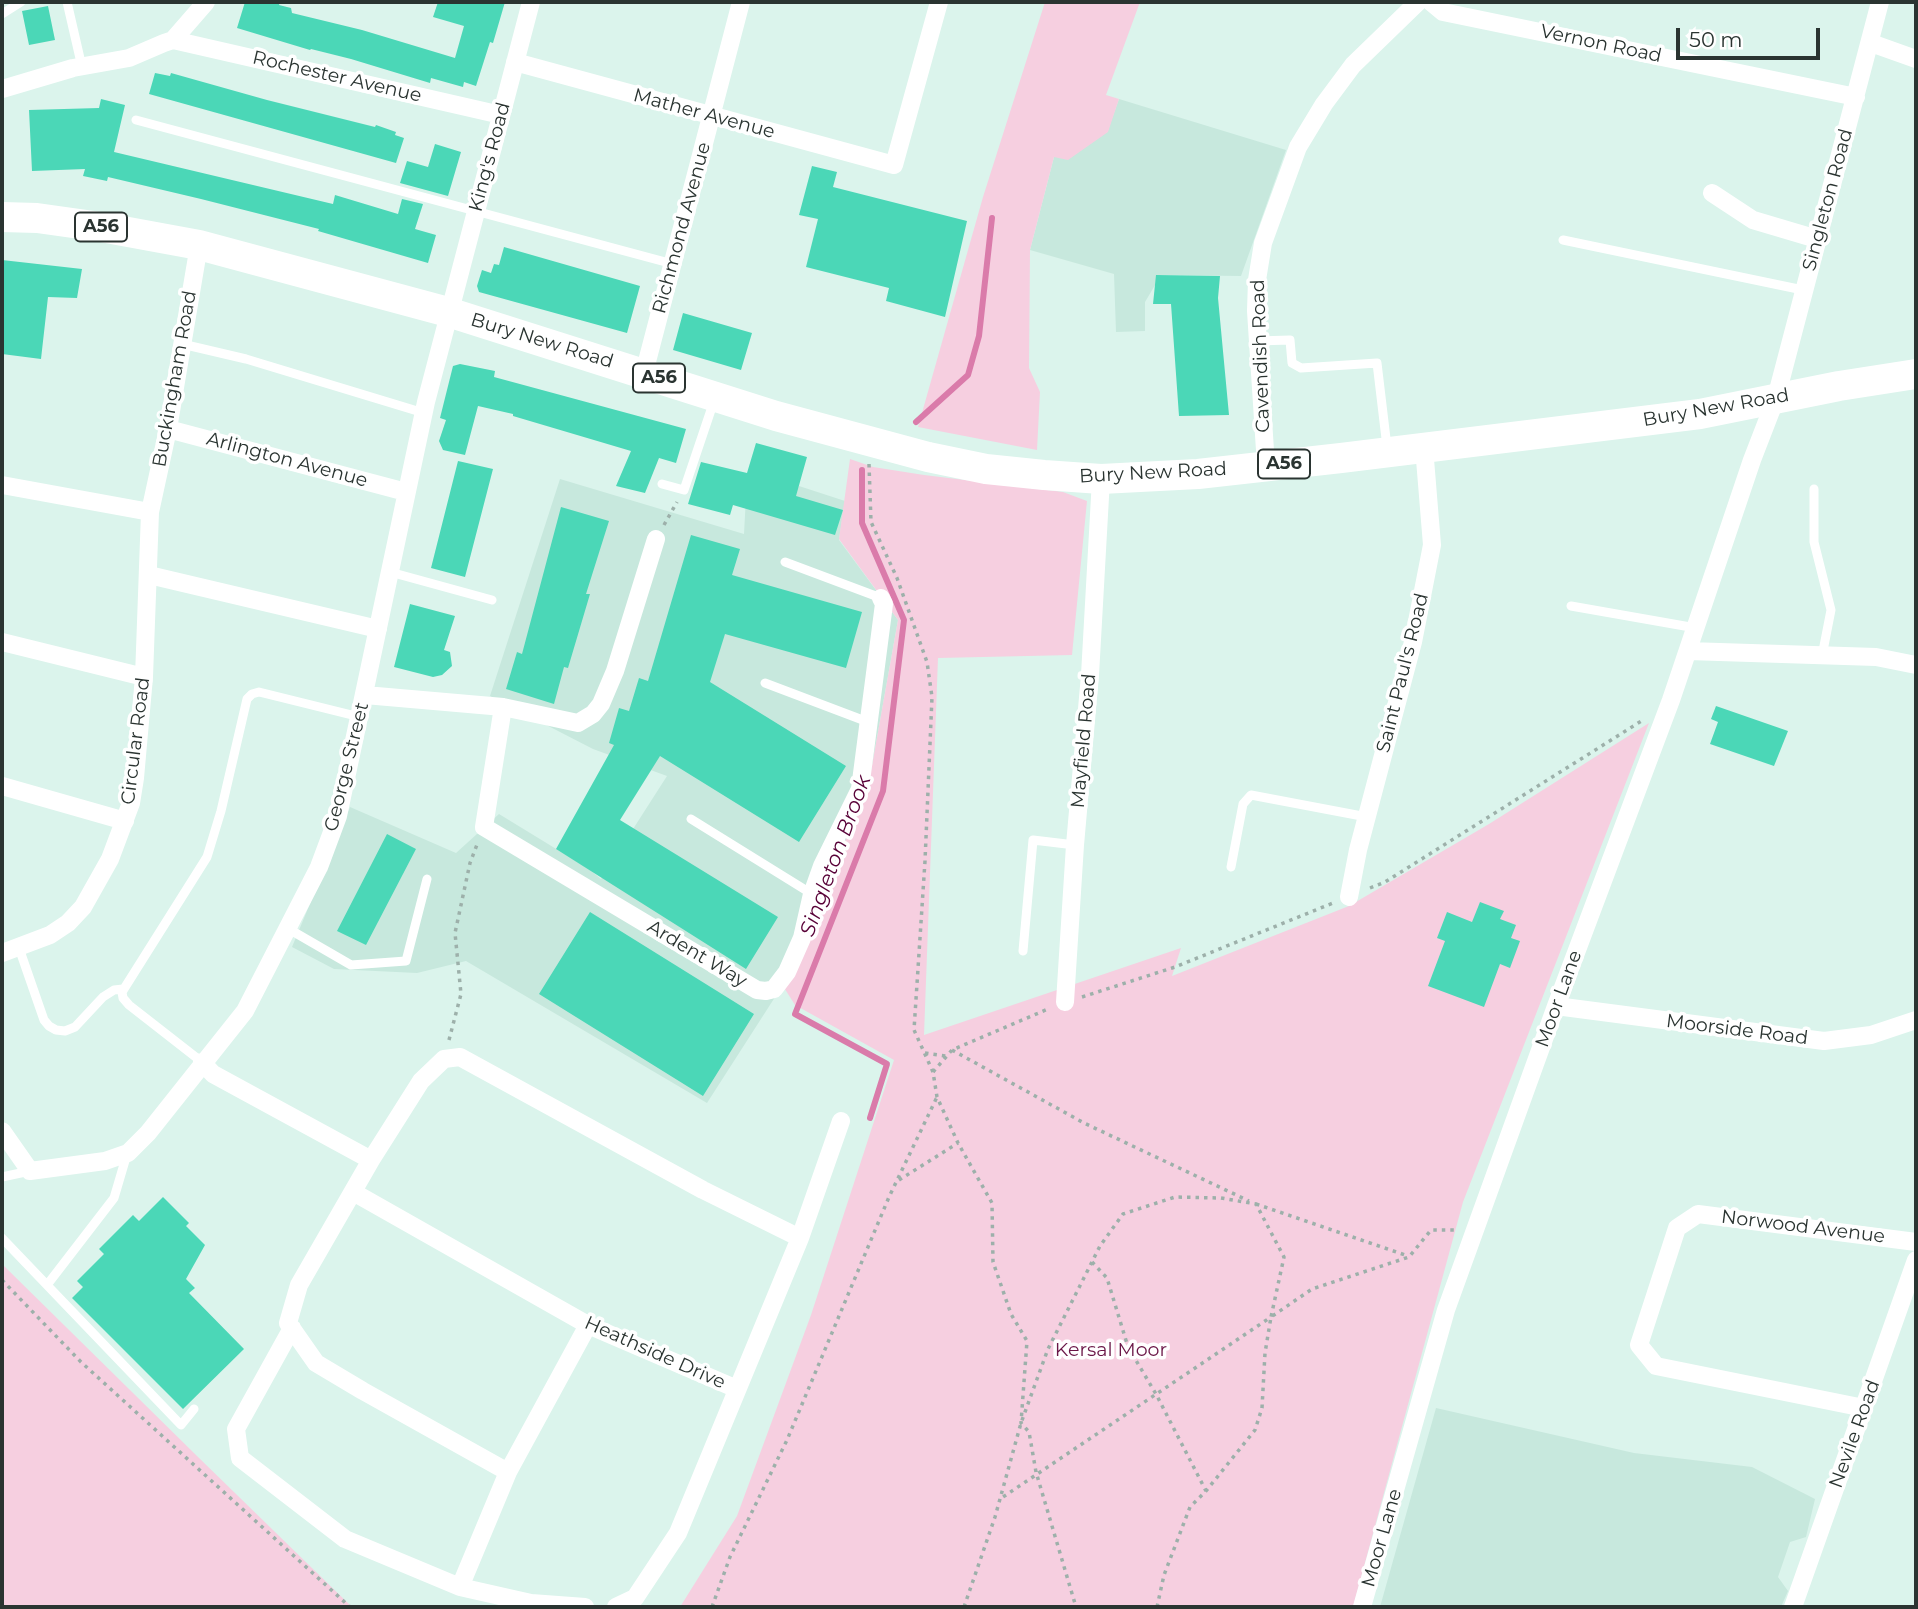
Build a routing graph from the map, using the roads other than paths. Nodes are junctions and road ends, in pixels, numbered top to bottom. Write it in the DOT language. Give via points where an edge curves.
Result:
graph roads {
  1 [pos="21,2"];
  2 [pos="67,2"];
  3 [pos="206,2"];
  4 [pos="531,2"];
  5 [pos="741,2"];
  6 [pos="939,2"];
  7 [pos="1418,2"];
  8 [pos="1431,2"];
  9 [pos="1880,2"];
  10 [pos="2,15"];
  11 [pos="173,40"];
  12 [pos="1871,43"];
  13 [pos="1916,59"];
  14 [pos="515,62"];
  15 [pos="82,67"];
  16 [pos="2,89"];
  17 [pos="1856,97"];
  18 [pos="501,115"];
  19 [pos="712,116"];
  20 [pos="136,120"];
  21 [pos="1712,193"];
  22 [pos="475,210"];
  23 [pos="2,217"];
  24 [pos="1817,239"];
  25 [pos="1563,240"];
  26 [pos="199,245"];
  27 [pos="673,264"];
  28 [pos="1803,290"];
  29 [pos="448,312"];
  30 [pos="1257,341"];
  31 [pos="182,344"];
  32 [pos="644,373"];
  33 [pos="1916,374"];
  34 [pos="715,396"];
  35 [pos="1776,398"];
  36 [pos="424,413"];
  37 [pos="168,429"];
  38 [pos="1424,447"];
  39 [pos="1387,452"];
  40 [pos="1266,466"];
  41 [pos="1101,479"];
  42 [pos="663,484"];
  43 [pos="2,485"];
  44 [pos="1814,489"];
  45 [pos="406,492"];
  46 [pos="150,512"];
  47 [pos="656,539"];
  48 [pos="785,562"];
  49 [pos="390,572"];
  50 [pos="149,575"];
  51 [pos="881,598"];
  52 [pos="492,600"];
  53 [pos="1571,606"];
  54 [pos="1696,628"];
  55 [pos="378,629"];
  56 [pos="2,642"];
  57 [pos="1688,652"];
  58 [pos="1822,656"];
  59 [pos="1916,665"];
  60 [pos="144,677"];
  61 [pos="765,683"];
  62 [pos="365,695"];
  63 [pos="503,707"];
  64 [pos="360,718"];
  65 [pos="868,722"];
  66 [pos="2,786"];
  67 [pos="1367,817"];
  68 [pos="691,819"];
  69 [pos="125,821"];
  70 [pos="1075,845"];
  71 [pos="1231,867"];
  72 [pos="428,879"];
  73 [pos="812,894"];
  74 [pos="1349,897"];
  75 [pos="287,928"];
  76 [pos="10,951"];
  77 [pos="1023,951"];
  78 [pos="123,989"];
  79 [pos="1065,1002"];
  80 [pos="1556,1006"];
  81 [pos="1916,1020"];
  82 [pos="202,1062"];
  83 [pos="841,1121"];
  84 [pos="2,1131"];
  85 [pos="128,1153"];
  86 [pos="371,1160"];
  87 [pos="30,1171"];
  88 [pos="2,1177"];
  89 [pos="353,1192"];
  90 [pos="2,1238"];
  91 [pos="800,1238"];
  92 [pos="1916,1242"];
  93 [pos="1916,1260"];
  94 [pos="47,1285"];
  95 [pos="589,1325"];
  96 [pos="292,1328"];
  97 [pos="737,1390"];
  98 [pos="1864,1408"];
  99 [pos="194,1409"];
  100 [pos="508,1472"];
  101 [pos="460,1587"];
  102 [pos="585,1607"];
  103 [pos="617,1607"];
  104 [pos="1362,1607"];
  105 [pos="1793,1607"];
  1 -- 10 [label="lane"];
  2 -- 15 [label="lane"];
  3 -- 11 [label="street"];
  4 -- 14 [label="street, King's Road"];
  5 -- 19 [label="street, Richmond Avenue"];
  6 -- 19 [label="street, Mather Avenue" via="894,165"];
  7 -- 30 [label="street, Cavendish Road" via="1353,65 1298,147 1259,261"];
  8 -- 17 [label="street, Vernon Road" via="1443,12"];
  9 -- 12 [label="street, Singleton Road"];
  11 -- 15 [label="street" via="129,58"];
  11 -- 18 [label="street, Rochester Avenue"];
  12 -- 13 [label="street"];
  12 -- 17 [label="street, Singleton Road"];
  14 -- 18 [label="street, King's Road"];
  14 -- 19 [label="street, Mather Avenue"];
  15 -- 16 [label="street"];
  17 -- 24 [label="street, Singleton Road"];
  18 -- 22 [label="street, King's Road"];
  19 -- 27 [label="street, Richmond Avenue"];
  20 -- 22 [label="lane"];
  21 -- 24 [label="street" via="1753,220"];
  22 -- 27 [label="lane"];
  22 -- 29 [label="street, King's Road"];
  23 -- 26 [label="highway, A56" via="101,227"];
  24 -- 28 [label="street, Singleton Road"];
  25 -- 28 [label="lane"];
  26 -- 29 [label="highway, Bury New Road"];
  26 -- 31 [label="street, Buckingham Road"];
  27 -- 32 [label="street, Richmond Avenue"];
  28 -- 35 [label="street, Singleton Road"];
  29 -- 32 [label="highway, Bury New Road / A56"];
  29 -- 36 [label="street, George Street"];
  30 -- 39 [label="lane" via="1290,340 1292,363 1301,368 1377,363"];
  30 -- 40 [label="street, Cavendish Road"];
  31 -- 36 [label="lane"];
  31 -- 37 [label="street, Buckingham Road"];
  32 -- 34 [label="highway, Bury New Road / A56"];
  33 -- 35 [label="highway, Bury New Road / A56"];
  34 -- 41 [label="highway, Bury New Road / A56" via="928,457 986,469"];
  34 -- 42 [label="lane" via="684,490"];
  35 -- 38 [label="highway, Bury New Road / A56" via="1700,414"];
  35 -- 54 [label="street, Moor Lane"];
  36 -- 45 [label="street, George Street"];
  37 -- 45 [label="street, Arlington Avenue"];
  37 -- 46 [label="street, Buckingham Road"];
  38 -- 39 [label="highway, Bury New Road / A56"];
  38 -- 67 [label="street, Saint Paul's Road" via="1432,545 1413,642"];
  39 -- 40 [label="highway, Bury New Road / A56"];
  40 -- 41 [label="highway, Bury New Road / A56"];
  41 -- 70 [label="street, Mayfield Road"];
  43 -- 46 [label="street"];
  44 -- 58 [label="lane" via="1814,542 1831,610"];
  45 -- 49 [label="street, George Street"];
  46 -- 50 [label="street, Circular Road"];
  47 -- 63 [label="street" via="615,671 593,714 578,723"];
  48 -- 51 [label="lane"];
  49 -- 52 [label="lane"];
  49 -- 55 [label="street, George Street"];
  50 -- 55 [label="street"];
  50 -- 60 [label="street, Circular Road"];
  51 -- 65 [label="street, Ardent Way" via="884,604"];
  53 -- 54 [label="lane"];
  54 -- 57 [label="street, Moor Lane"];
  55 -- 62 [label="street, George Street"];
  56 -- 60 [label="street"];
  57 -- 58 [label="street"];
  57 -- 80 [label="street, Moor Lane"];
  58 -- 59 [label="street" via="1876,657"];
  60 -- 69 [label="street, Circular Road" via="135,778"];
  61 -- 65 [label="lane"];
  62 -- 63 [label="street"];
  62 -- 64 [label="street, George Street"];
  63 -- 73 [label="street, Ardent Way" via="484,827 757,990 774,989 784,976 802,938"];
  64 -- 75 [label="street, George Street" via="338,816"];
  64 -- 78 [label="lane" via="259,692 247,699 207,857"];
  65 -- 73 [label="street, Ardent Way" via="860,789"];
  66 -- 69 [label="street"];
  67 -- 71 [label="lane" via="1251,795 1243,804"];
  67 -- 74 [label="street, Saint Paul's Road"];
  68 -- 73 [label="lane"];
  69 -- 76 [label="street, Circular Road" via="110,859 68,923"];
  70 -- 77 [label="lane" via="1033,840"];
  70 -- 79 [label="street, Mayfield Road"];
  72 -- 75 [label="lane" via="406,961 351,965"];
  75 -- 82 [label="street, George Street" via="245,1011"];
  76 -- 78 [label="lane" via="44,1020 56,1030 75,1027 103,997"];
  78 -- 82 [label="lane" via="129,1005"];
  80 -- 81 [label="street, Moorside Road" via="1824,1041 1871,1035"];
  80 -- 104 [label="street, Moor Lane" via="1446,1310"];
  82 -- 85 [label="street, George Street"];
  82 -- 86 [label="street" via="212,1074"];
  83 -- 91 [label="street"];
  84 -- 87 [label="street"];
  85 -- 87 [label="street" via="105,1161"];
  85 -- 94 [label="lane" via="114,1198"];
  86 -- 89 [label="street"];
  86 -- 91 [label="street" via="421,1081 444,1059 460,1058"];
  87 -- 88 [label="lane"];
  89 -- 95 [label="street, Heathside Drive"];
  89 -- 96 [label="street" via="299,1285 288,1323"];
  90 -- 94 [label="lane"];
  91 -- 97 [label="street"];
  92 -- 98 [label="street, Norwood Avenue" via="1698,1214 1677,1228 1639,1345 1656,1366"];
  93 -- 98 [label="street, Nevile Road"];
  94 -- 99 [label="lane" via="181,1425"];
  95 -- 97 [label="street, Heathside Drive"];
  95 -- 100 [label="street"];
  96 -- 100 [label="street" via="316,1363"];
  96 -- 101 [label="street" via="236,1429 240,1458 345,1539"];
  97 -- 103 [label="street, Heathside Drive" via="678,1533 635,1598"];
  98 -- 105 [label="street, Nevile Road"];
  100 -- 101 [label="street"];
  101 -- 102 [label="street" via="531,1603"];
}
